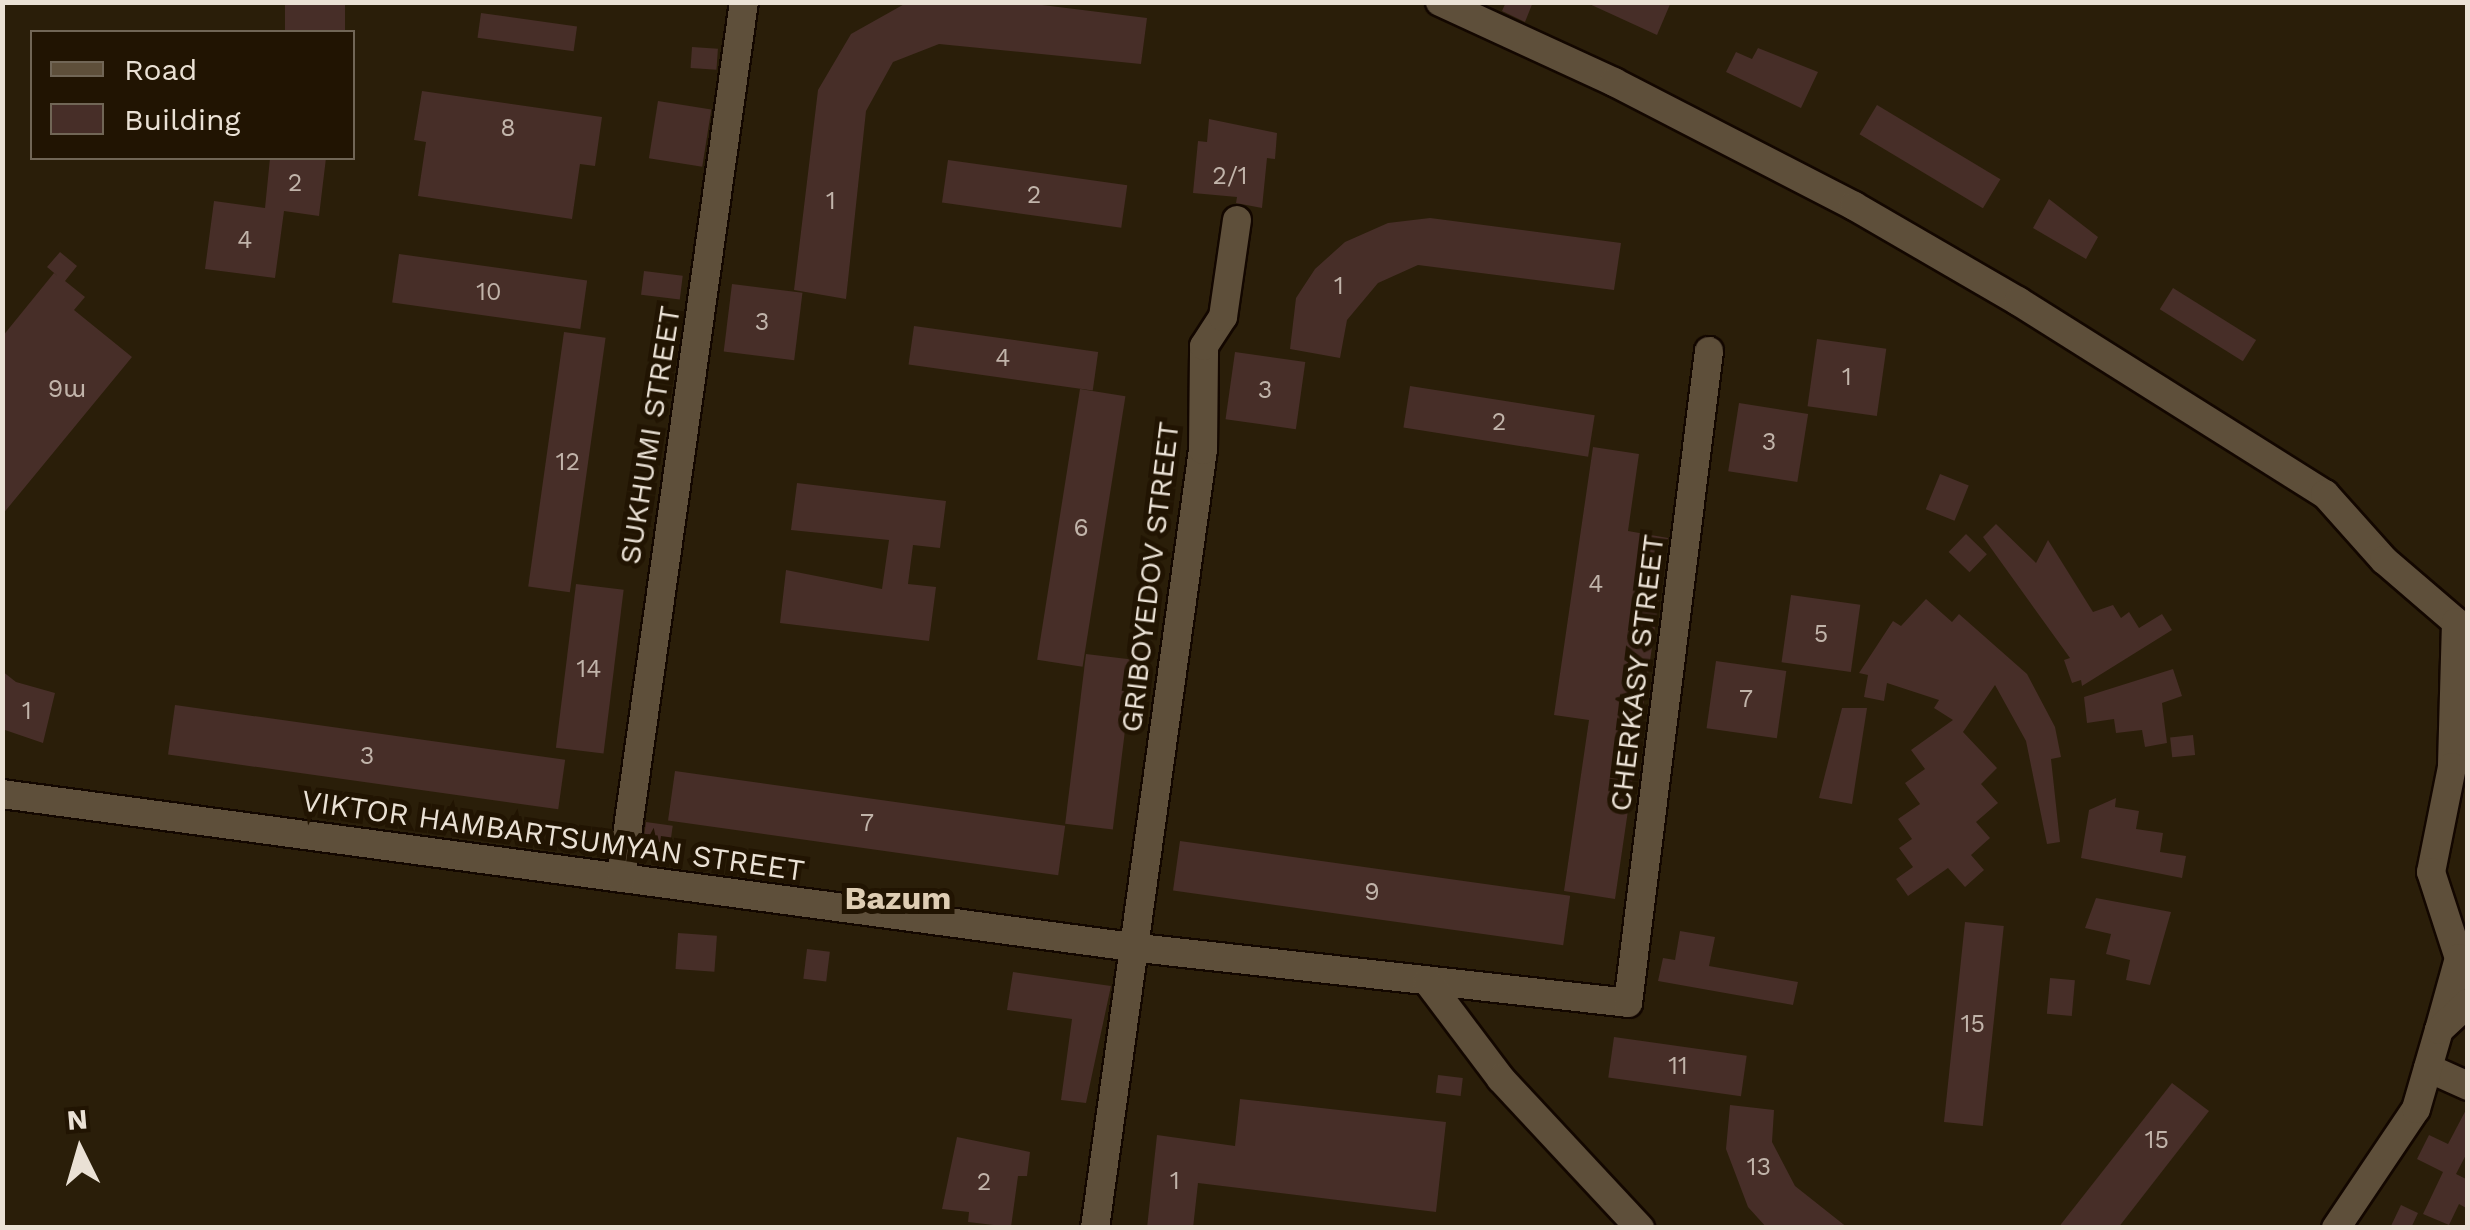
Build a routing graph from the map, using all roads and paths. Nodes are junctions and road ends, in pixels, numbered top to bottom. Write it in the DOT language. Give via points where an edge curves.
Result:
graph roads {
  1 [pos="744,2"];
  2 [pos="1440,2"];
  3 [pos="1237,220"];
  4 [pos="1709,351"];
  5 [pos="2,794"];
  6 [pos="622,878"];
  7 [pos="1139,948"];
  8 [pos="1428,982"];
  9 [pos="1628,1003"];
  10 [pos="2468,1003"];
  11 [pos="2440,1030"];
  12 [pos="2428,1068"];
  13 [pos="2468,1086"];
  14 [pos="1096,1228"];
  15 [pos="1640,1228"];
  16 [pos="2336,1228"];
  1 -- 6 [label="street, SUKHUMI STREET"];
  2 -- 11 [label="street" via="1614,82 2018,300 2325,494 2384,560 2456,622 2452,766 2431,872 2459,958"];
  3 -- 7 [label="street, GRIBOYEDOV STREET" via="1223,318 1204,346 1202,450"];
  4 -- 9 [label="street, CHERKASY STREET"];
  5 -- 6 [label="street, VIKTOR HAMBARTSUMYAN STREET"];
  6 -- 7 [label="street, VIKTOR HAMBARTSUMYAN STREET"];
  7 -- 8 [label="street, VIKTOR HAMBARTSUMYAN STREET"];
  7 -- 14 [label="street, GRIBOYEDOV STREET"];
  8 -- 9 [label="street, VIKTOR HAMBARTSUMYAN STREET"];
  8 -- 15 [label="street" via="1500,1080"];
  10 -- 11 [label="street"];
  11 -- 12 [label="street"];
  12 -- 13 [label="street"];
  12 -- 16 [label="street" via="2416,1109"];
}
